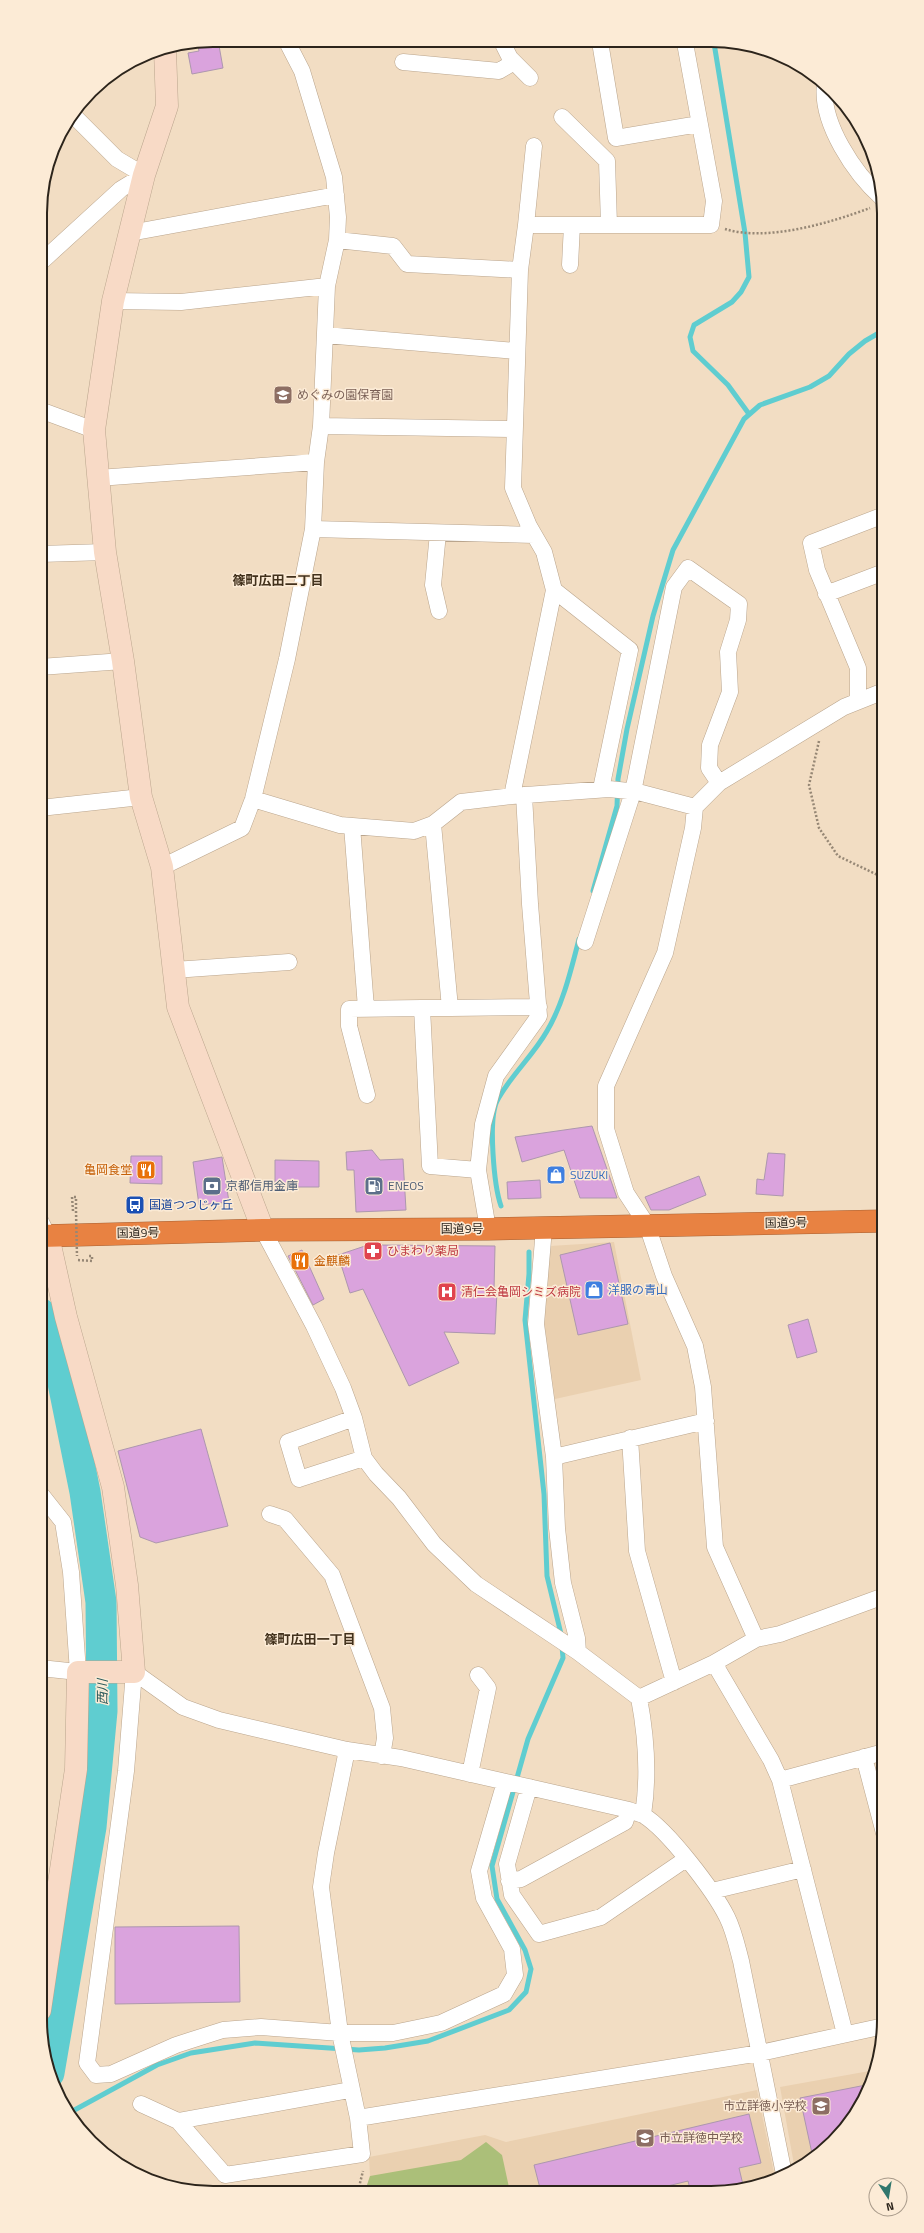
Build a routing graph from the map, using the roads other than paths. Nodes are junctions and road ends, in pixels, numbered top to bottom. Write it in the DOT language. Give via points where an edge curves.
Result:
graph roads {
  1 [pos="290,47"];
  2 [pos="505,47"];
  3 [pos="601,47"];
  4 [pos="686,47"];
  5 [pos="164,55"];
  6 [pos="403,62"];
  7 [pos="514,62"];
  8 [pos="530,78"];
  9 [pos="826,94"];
  10 [pos="562,117"];
  11 [pos="77,119"];
  12 [pos="699,124"];
  13 [pos="534,146"];
  14 [pos="144,174"];
  15 [pos="336,196"];
  16 [pos="877,198"];
  17 [pos="526,225"];
  18 [pos="572,225"];
  19 [pos="609,225"];
  20 [pos="130,233"];
  21 [pos="336,240"];
  22 [pos="47,257"];
  23 [pos="570,265"];
  24 [pos="520,270"];
  25 [pos="327,286"];
  26 [pos="113,301"];
  27 [pos="325,335"];
  28 [pos="517,351"];
  29 [pos="47,413"];
  30 [pos="321,426"];
  31 [pos="514,429"];
  32 [pos="94,430"];
  33 [pos="316,462"];
  34 [pos="98,478"];
  35 [pos="877,518"];
  36 [pos="313,529"];
  37 [pos="438,533"];
  38 [pos="534,535"];
  39 [pos="105,552"];
  40 [pos="47,554"];
  41 [pos="877,575"];
  42 [pos="554,590"];
  43 [pos="826,594"];
  44 [pos="439,611"];
  45 [pos="123,661"];
  46 [pos="47,666"];
  47 [pos="877,694"];
  48 [pos="858,701"];
  49 [pos="719,783"];
  50 [pos="601,789"];
  51 [pos="633,792"];
  52 [pos="518,796"];
  53 [pos="141,797"];
  54 [pos="253,799"];
  55 [pos="47,807"];
  56 [pos="695,807"];
  57 [pos="434,824"];
  58 [pos="352,826"];
  59 [pos="162,867"];
  60 [pos="585,942"];
  61 [pos="289,962"];
  62 [pos="174,970"];
  63 [pos="539,1007"];
  64 [pos="366,1008"];
  65 [pos="422,1008"];
  66 [pos="450,1008"];
  67 [pos="368,1095"];
  68 [pos="478,1170"];
  69 [pos="877,1221"];
  70 [pos="647,1225"];
  71 [pos="544,1228"];
  72 [pos="488,1229"];
  73 [pos="263,1230"];
  74 [pos="47,1231"];
  75 [pos="47,1246"];
  76 [pos="354,1418"];
  77 [pos="706,1421"];
  78 [pos="630,1438"];
  79 [pos="554,1457"];
  80 [pos="364,1458"];
  81 [pos="47,1502"];
  82 [pos="270,1514"];
  83 [pos="877,1599"];
  84 [pos="756,1639"];
  85 [pos="578,1652"];
  86 [pos="714,1663"];
  87 [pos="47,1669"];
  88 [pos="83,1672"];
  89 [pos="128,1672"];
  90 [pos="478,1675"];
  91 [pos="674,1682"];
  92 [pos="640,1698"];
  93 [pos="347,1750"];
  94 [pos="877,1754"];
  95 [pos="382,1756"];
  96 [pos="864,1758"];
  97 [pos="470,1774"];
  98 [pos="780,1780"];
  99 [pos="505,1782"];
  100 [pos="529,1787"];
  101 [pos="877,1806"];
  102 [pos="636,1812"];
  103 [pos="686,1859"];
  104 [pos="803,1869"];
  105 [pos="509,1881"];
  106 [pos="712,1891"];
  107 [pos="47,1960"];
  108 [pos="877,2027"];
  109 [pos="340,2033"];
  110 [pos="845,2034"];
  111 [pos="760,2053"];
  112 [pos="350,2090"];
  113 [pos="141,2104"];
  114 [pos="358,2118"];
  115 [pos="178,2121"];
  116 [pos="783,2169"];
  1 -- 15 [label="street" via="302,71 334,177"];
  2 -- 7 [label="street"];
  3 -- 12 [label="street" via="616,138"];
  4 -- 12 [label="street"];
  5 -- 14 [label="street" via="167,106"];
  6 -- 7 [label="street" via="498,71"];
  7 -- 8 [label="street"];
  9 -- 16 [label="street" via="828,115 844,151"];
  10 -- 19 [label="street" via="607,161"];
  11 -- 14 [label="street" via="117,159"];
  12 -- 19 [label="street" via="714,201 711,225"];
  13 -- 17 [label="street"];
  14 -- 20 [label="street"];
  14 -- 22 [label="street" via="121,189"];
  15 -- 20 [label="street"];
  15 -- 21 [label="street"];
  17 -- 18 [label="street"];
  17 -- 24 [label="street"];
  18 -- 19 [label="street"];
  18 -- 23 [label="street"];
  20 -- 26 [label="street"];
  21 -- 24 [label="street" via="393,246 407,264"];
  21 -- 25 [label="street"];
  24 -- 28 [label="street"];
  25 -- 26 [label="street" via="181,302"];
  25 -- 27 [label="street"];
  26 -- 32 [label="street"];
  27 -- 28 [label="street"];
  27 -- 30 [label="street"];
  28 -- 31 [label="street"];
  29 -- 32 [label="street"];
  30 -- 31 [label="street"];
  30 -- 33 [label="street"];
  31 -- 38 [label="street" via="513,488"];
  32 -- 34 [label="street"];
  33 -- 34 [label="street"];
  33 -- 36 [label="street"];
  34 -- 39 [label="street"];
  35 -- 43 [label="street" via="811,543"];
  36 -- 37 [label="street"];
  36 -- 54 [label="street" via="287,659"];
  37 -- 38 [label="street"];
  37 -- 44 [label="street" via="433,585"];
  38 -- 42 [label="street" via="544,552"];
  39 -- 40 [label="street"];
  39 -- 45 [label="street"];
  41 -- 43 [label="street"];
  42 -- 50 [label="street" via="630,650"];
  42 -- 52 [label="street"];
  43 -- 48 [label="street" via="858,668"];
  45 -- 46 [label="street"];
  45 -- 53 [label="street"];
  47 -- 48 [label="street"];
  48 -- 49 [label="street"];
  49 -- 51 [label="street" via="709,768 710,745 730,692 728,652 738,620 739,604 688,568 674,588"];
  49 -- 56 [label="street"];
  50 -- 51 [label="street"];
  50 -- 52 [label="street"];
  51 -- 56 [label="street"];
  51 -- 60 [label="street"];
  52 -- 57 [label="street" via="461,802"];
  52 -- 63 [label="street"];
  53 -- 55 [label="street"];
  53 -- 59 [label="street"];
  54 -- 58 [label="street" via="340,825"];
  54 -- 59 [label="street" via="242,828"];
  56 -- 70 [label="street" via="665,953 606,1086 606,1129 626,1193"];
  57 -- 58 [label="street" via="414,831"];
  57 -- 66 [label="street"];
  58 -- 64 [label="street"];
  59 -- 62 [label="street"];
  61 -- 62 [label="street"];
  62 -- 73 [label="street" via="178,1007"];
  63 -- 66 [label="street"];
  63 -- 68 [label="street" via="539,1016 496,1076 483,1124"];
  64 -- 65 [label="street"];
  64 -- 67 [label="street" via="349,1009 350,1026"];
  65 -- 66 [label="street"];
  65 -- 68 [label="street" via="430,1166"];
  68 -- 72 [label="street"];
  69 -- 70 [label="highway, 国道9号"];
  70 -- 71 [label="highway, 国道9号"];
  70 -- 77 [label="street" via="664,1276 695,1346"];
  71 -- 72 [label="highway, 国道9号"];
  71 -- 79 [label="street" via="536,1324"];
  72 -- 73 [label="highway, 国道9号"];
  73 -- 74 [label="highway, 国道9号"];
  73 -- 76 [label="street" via="314,1326"];
  75 -- 89 [label="street" via="112,1487 127,1585"];
  76 -- 80 [label="street"];
  76 -- 80 [label="street" via="288,1442 298,1479"];
  77 -- 78 [label="street"];
  77 -- 84 [label="street" via="715,1547"];
  78 -- 79 [label="street"];
  78 -- 91 [label="street" via="637,1551"];
  79 -- 85 [label="street" via="557,1528 563,1583"];
  80 -- 85 [label="street" via="434,1544 476,1584"];
  81 -- 88 [label="street" via="63,1522"];
  82 -- 95 [label="street" via="285,1519 332,1575 382,1708 385,1738"];
  83 -- 84 [label="street" via="780,1634"];
  84 -- 86 [label="street"];
  85 -- 92 [label="street"];
  86 -- 91 [label="street"];
  86 -- 98 [label="street"];
  87 -- 88 [label="street"];
  88 -- 89 [label="street"];
  88 -- 107 [label="street" via="76,1769"];
  89 -- 93 [label="street" via="183,1707 218,1720"];
  89 -- 109 [label="street" via="126,1771 87,2062 96,2075 112,2074 176,2045 223,2030 261,2027"];
  90 -- 97 [label="street" via="488,1688"];
  91 -- 92 [label="street"];
  92 -- 102 [label="street" via="644,1727 645,1802"];
  93 -- 95 [label="street"];
  93 -- 109 [label="street" via="321,1887"];
  94 -- 96 [label="street"];
  95 -- 97 [label="street"];
  96 -- 98 [label="street"];
  96 -- 101 [label="street"];
  97 -- 99 [label="street"];
  98 -- 104 [label="street"];
  99 -- 100 [label="street"];
  99 -- 109 [label="street" via="479,1871 484,1898 512,1949 515,1975 504,1994 441,2023 393,2033"];
  100 -- 102 [label="street"];
  100 -- 105 [label="street" via="507,1864"];
  102 -- 103 [label="street" via="656,1826"];
  102 -- 105 [label="street" via="625,1822 521,1879"];
  103 -- 105 [label="street" via="601,1917 539,1934 512,1895"];
  103 -- 106 [label="street"];
  104 -- 106 [label="street"];
  104 -- 110 [label="street"];
  106 -- 111 [label="street" via="734,1934"];
  108 -- 110 [label="street"];
  109 -- 112 [label="street"];
  110 -- 111 [label="street"];
  111 -- 114 [label="street"];
  111 -- 116 [label="street"];
  112 -- 114 [label="street"];
  112 -- 115 [label="street"];
  113 -- 115 [label="street"];
  114 -- 115 [label="street" via="362,2154 225,2175"];
}
